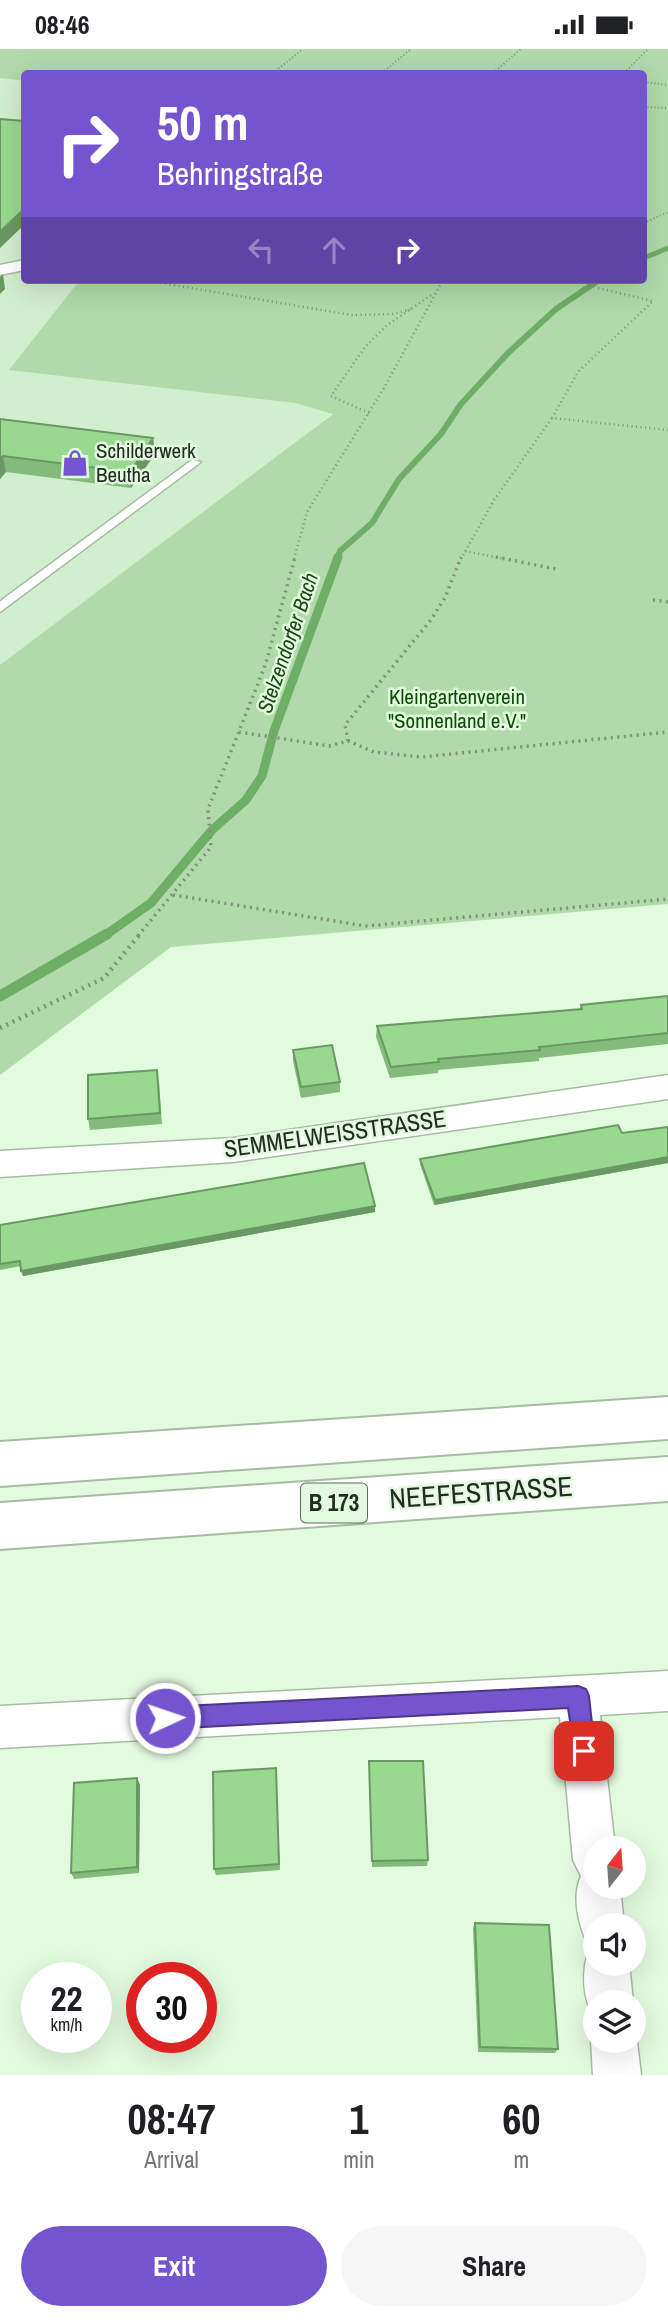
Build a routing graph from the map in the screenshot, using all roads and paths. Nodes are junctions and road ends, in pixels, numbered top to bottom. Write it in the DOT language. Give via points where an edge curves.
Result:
graph roads {
  1 [pos="303,49"];
  2 [pos="411,49"];
  3 [pos="521,49"];
  4 [pos="648,49"];
  5 [pos="277,70"];
  6 [pos="386,70"];
  7 [pos="496,70"];
  8 [pos="627,70"];
  9 [pos="647,82"];
  10 [pos="668,85"];
  11 [pos="647,107"];
  12 [pos="668,108"];
  13 [pos="668,212"];
  14 [pos="647,221"];
  15 [pos="21,266"];
  16 [pos="0,271"];
  17 [pos="21,274"];
  18 [pos="167,284"];
  19 [pos="441,284"];
  20 [pos="590,284"];
  21 [pos="435,293"];
  22 [pos="412,309"];
  23 [pos="369,413"];
  24 [pos="552,418"];
  25 [pos="668,430"];
  26 [pos="196,462"];
  27 [pos="465,551"];
  28 [pos="556,569"];
  29 [pos="653,600"];
  30 [pos="668,602"];
  31 [pos="0,609"];
  32 [pos="239,732"];
  33 [pos="668,732"];
  34 [pos="348,741"];
  35 [pos="172,895"];
  36 [pos="668,899"];
  37 [pos="0,1028"];
  38 [pos="668,1087"];
  39 [pos="0,1164"];
  40 [pos="668,1418"];
  41 [pos="0,1464"];
  42 [pos="668,1479"];
  43 [pos="0,1526"];
  44 [pos="668,1691"];
  45 [pos="578,1696"];
  46 [pos="0,1727"];
  47 [pos="593,1836"];
  48 [pos="615,2053"];
  49 [pos="617,2075"];
  1 -- 5 [label="path"];
  2 -- 6 [label="path"];
  3 -- 7 [label="path"];
  4 -- 8 [label="path"];
  9 -- 10 [label="path"];
  11 -- 12 [label="path"];
  13 -- 14 [label="path"];
  15 -- 16 [label="street"];
  16 -- 17 [label="street"];
  18 -- 22 [label="path" via="352,315"];
  19 -- 21 [label="path"];
  20 -- 24 [label="path" via="653,301 578,372"];
  21 -- 22 [label="path"];
  21 -- 23 [label="path"];
  22 -- 23 [label="path" via="365,347 331,396"];
  23 -- 32 [label="path" via="307,512 265,666"];
  24 -- 25 [label="path"];
  24 -- 27 [label="path"];
  26 -- 31 [label="lane"];
  27 -- 28 [label="path"];
  27 -- 34 [label="path" via="442,603 418,639 368,692 345,726"];
  29 -- 30 [label="path"];
  32 -- 34 [label="path" via="329,746"];
  32 -- 35 [label="path" via="208,809 211,847"];
  33 -- 34 [label="path" via="421,757 380,754"];
  35 -- 36 [label="path" via="366,926"];
  35 -- 37 [label="path" via="104,978"];
  38 -- 39 [label="street, SEMMELWEISSTRASSE" via="233,1150"];
  40 -- 41 [label="highway"];
  42 -- 43 [label="highway, NEEFESTRASSE / B 173"];
  44 -- 45 [label="street"];
  45 -- 46 [label="street"];
  45 -- 47 [label="street"];
  48 -- 49 [label="street"];
}
